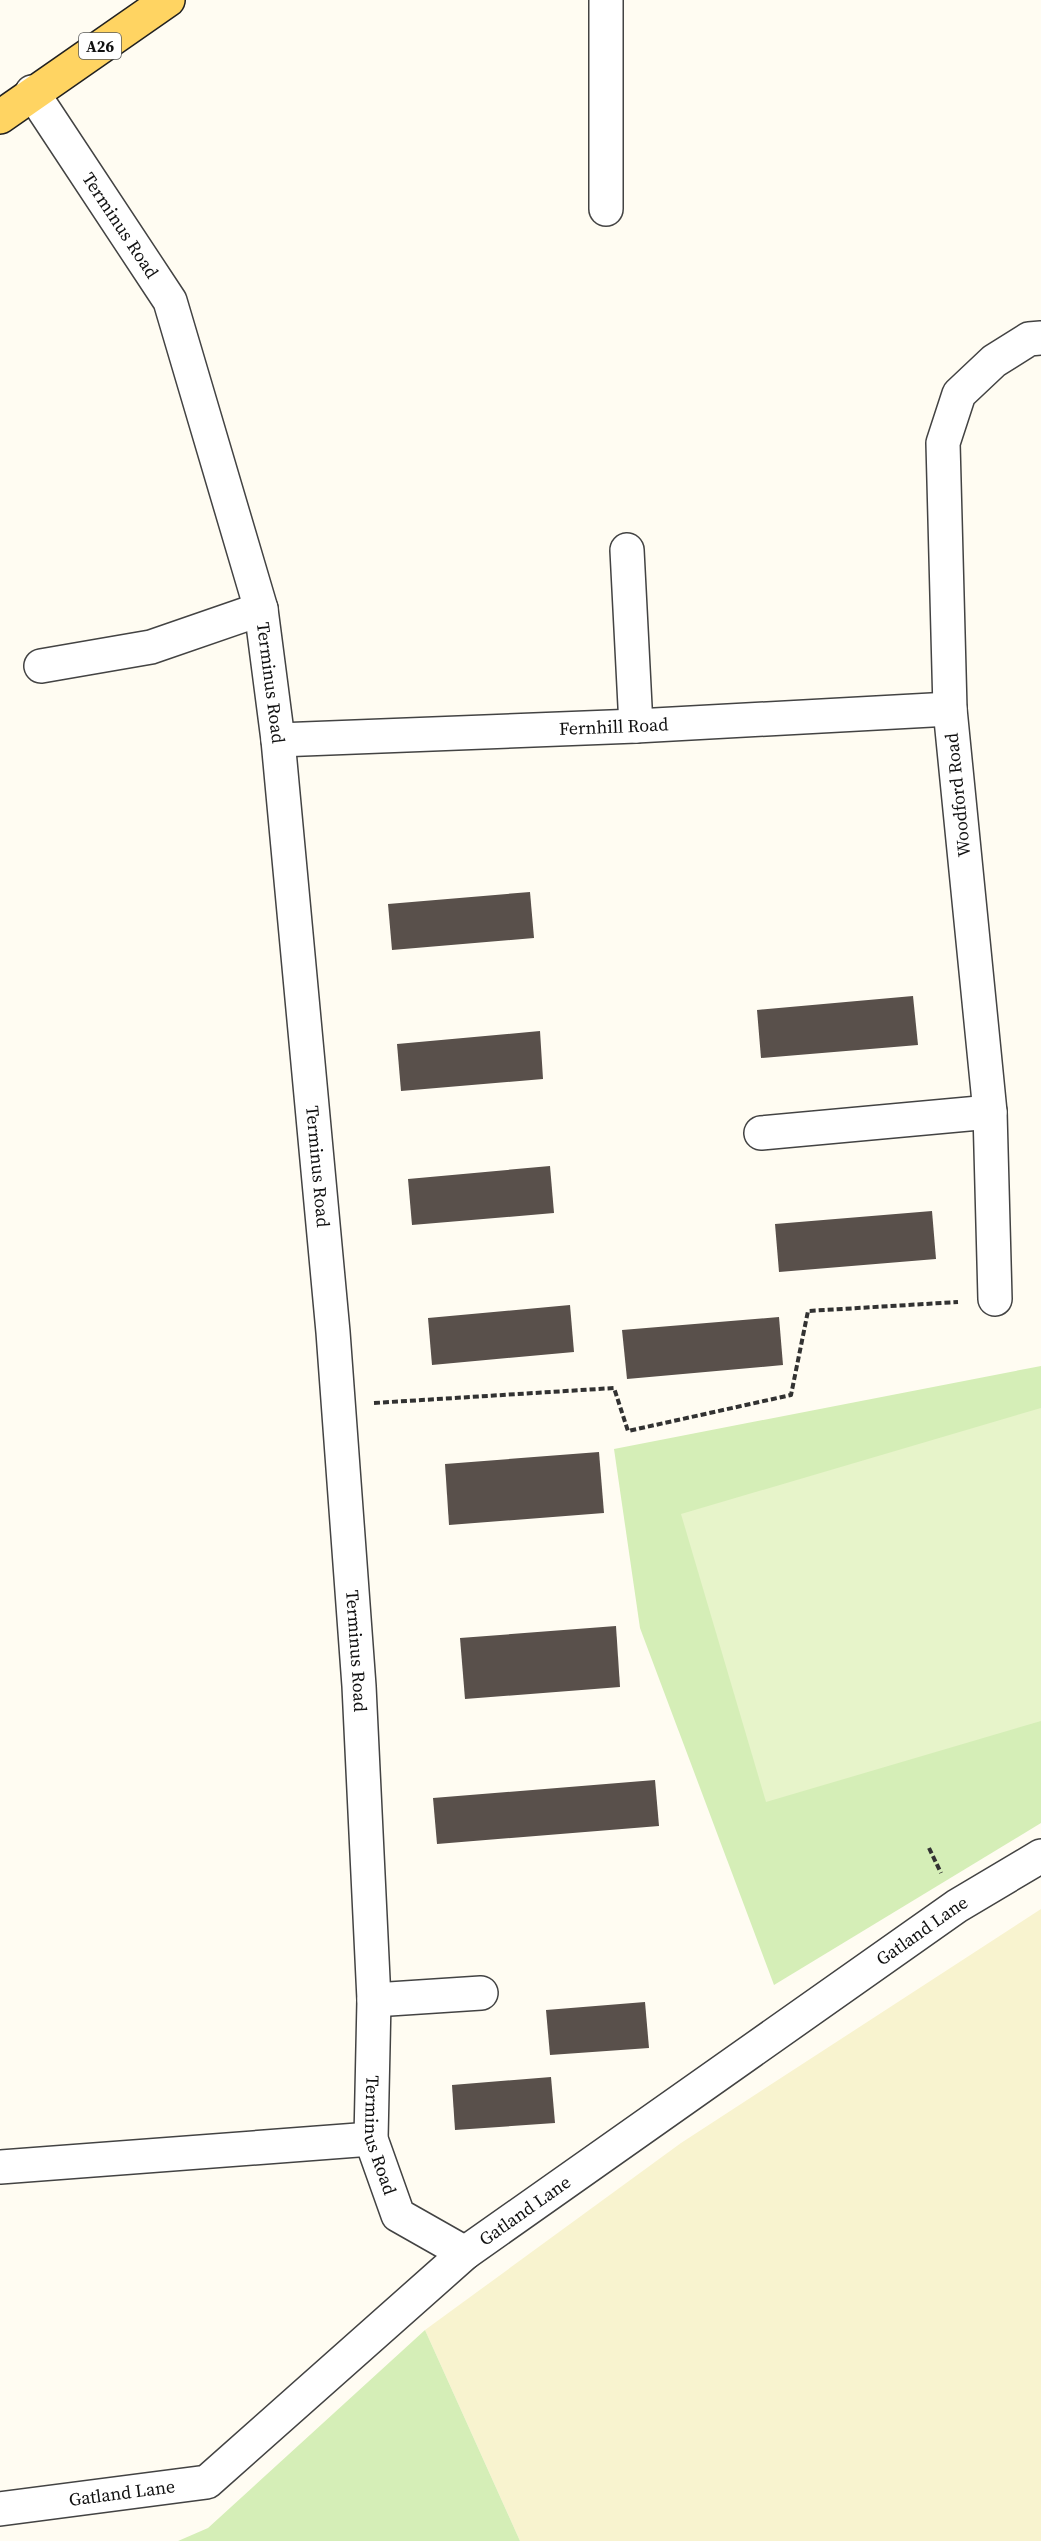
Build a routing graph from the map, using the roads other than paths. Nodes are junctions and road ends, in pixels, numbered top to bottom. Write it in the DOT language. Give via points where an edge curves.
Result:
graph roads {
  1 [pos="168,0"];
  2 [pos="606,0"];
  3 [pos="32,92"];
  4 [pos="0,117"];
  5 [pos="606,209"];
  6 [pos="1041,338"];
  7 [pos="627,550"];
  8 [pos="261,609"];
  9 [pos="41,666"];
  10 [pos="950,709"];
  11 [pos="636,726"];
  12 [pos="278,740"];
  13 [pos="990,1112"];
  14 [pos="760,1132"];
  15 [pos="994,1299"];
  16 [pos="1041,1856"];
  17 [pos="480,1993"];
  18 [pos="374,2000"];
  19 [pos="371,2139"];
  20 [pos="0,2167"];
  21 [pos="465,2253"];
  22 [pos="0,2509"];
  1 -- 3 [label="main road, A26"];
  2 -- 5 [label="street"];
  3 -- 4 [label="main road, A26"];
  3 -- 8 [label="street, Terminus Road" via="170,301"];
  6 -- 10 [label="street, Woodford Road" via="1029,339 994,361 959,394 943,443"];
  7 -- 11 [label="street"];
  8 -- 9 [label="street" via="151,648"];
  8 -- 12 [label="street, Terminus Road"];
  10 -- 11 [label="street, Fernhill Road"];
  10 -- 13 [label="street, Woodford Road"];
  11 -- 12 [label="street, Fernhill Road"];
  12 -- 18 [label="street, Terminus Road" via="339,1406 359,1686"];
  13 -- 14 [label="street"];
  13 -- 15 [label="street, Woodford Road"];
  16 -- 21 [label="street, Gatland Lane" via="957,1906"];
  17 -- 18 [label="street"];
  18 -- 19 [label="street, Terminus Road"];
  19 -- 20 [label="street"];
  19 -- 21 [label="street, Terminus Road" via="398,2215"];
  21 -- 22 [label="street, Gatland Lane" via="207,2482"];
}
